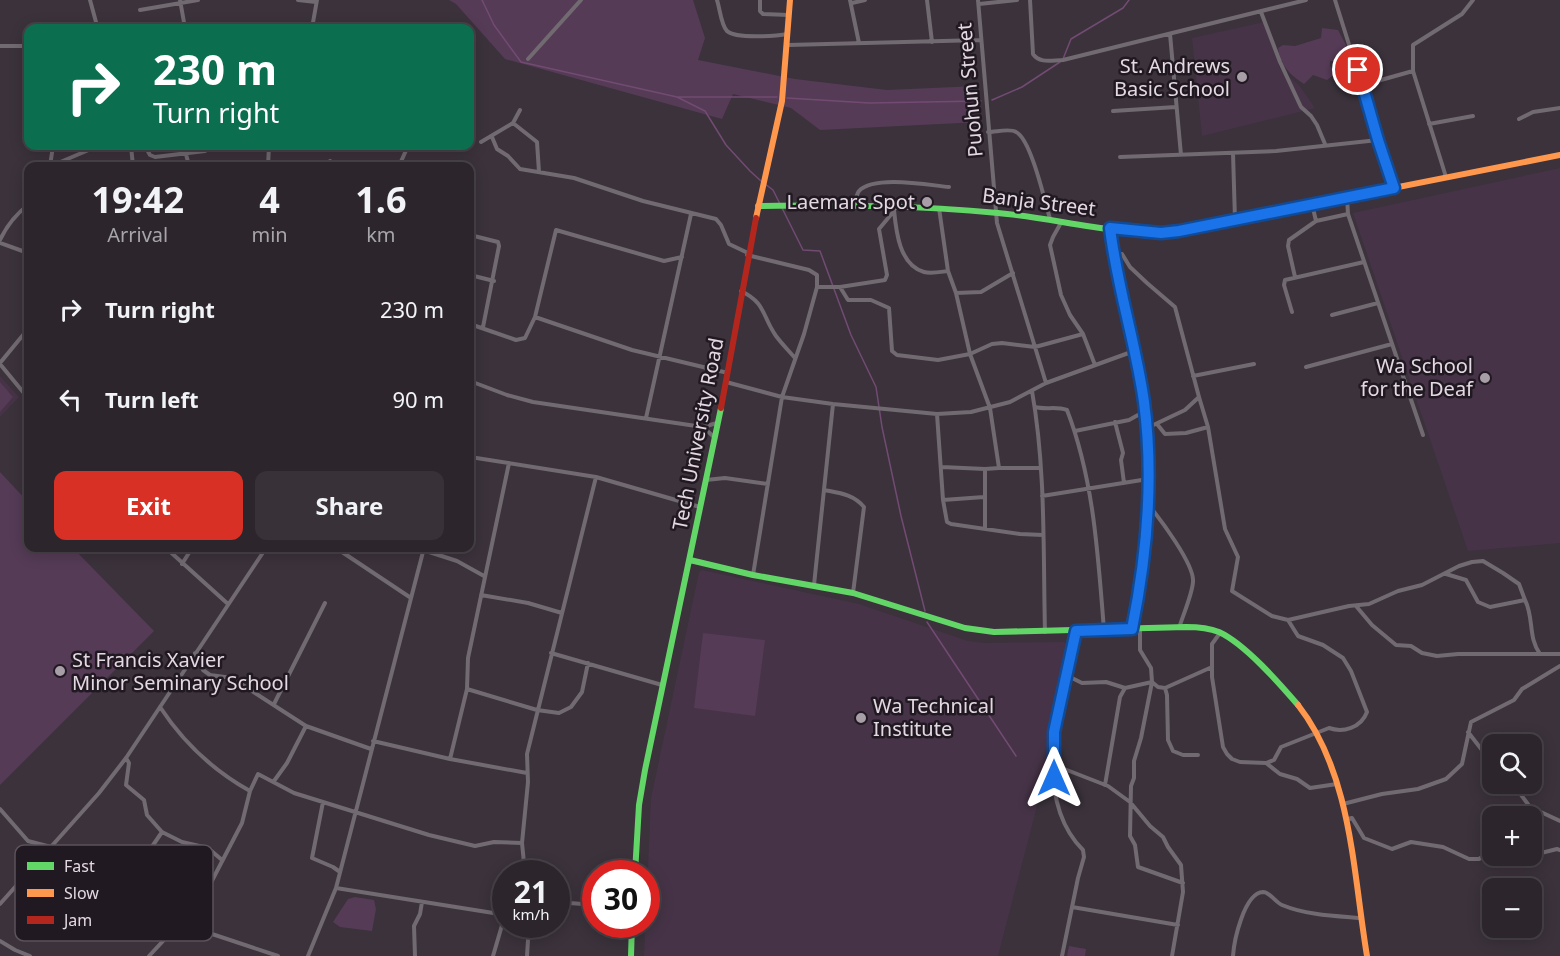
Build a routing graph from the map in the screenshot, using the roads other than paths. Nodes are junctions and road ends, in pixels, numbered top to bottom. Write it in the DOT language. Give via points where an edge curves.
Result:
graph roads {
  1 [pos="90,0"];
  2 [pos="198,0"];
  3 [pos="298,0"];
  4 [pos="581,0"];
  5 [pos="717,0"];
  6 [pos="760,0"];
  7 [pos="790,0"];
  8 [pos="866,0"];
  9 [pos="927,0"];
  10 [pos="1017,0"];
  11 [pos="1030,0"];
  12 [pos="1272,0"];
  13 [pos="1305,0"];
  14 [pos="1335,0"];
  15 [pos="1473,0"];
  16 [pos="180,1"];
  17 [pos="316,1"];
  18 [pos="851,2"];
  19 [pos="978,2"];
  20 [pos="1274,8"];
  21 [pos="140,10"];
  22 [pos="1261,12"];
  23 [pos="789,15"];
  24 [pos="96,22"];
  25 [pos="184,24"];
  26 [pos="313,24"];
  27 [pos="788,34"];
  28 [pos="1170,34"];
  29 [pos="981,40"];
  30 [pos="932,42"];
  31 [pos="859,44"];
  32 [pos="788,45"];
  33 [pos="0,46"];
  34 [pos="24,46"];
  35 [pos="528,59"];
  36 [pos="1413,71"];
  37 [pos="1363,85"];
  38 [pos="1176,107"];
  39 [pos="1560,108"];
  40 [pos="520,110"];
  41 [pos="1113,111"];
  42 [pos="1473,116"];
  43 [pos="1519,118"];
  44 [pos="513,123"];
  45 [pos="1429,124"];
  46 [pos="988,132"];
  47 [pos="492,136"];
  48 [pos="1378,140"];
  49 [pos="481,142"];
  50 [pos="1325,144"];
  51 [pos="88,150"];
  52 [pos="147,150"];
  53 [pos="207,150"];
  54 [pos="1233,153"];
  55 [pos="186,154"];
  56 [pos="1181,155"];
  57 [pos="1560,155"];
  58 [pos="1120,157"];
  59 [pos="60,162"];
  60 [pos="188,162"];
  61 [pos="539,172"];
  62 [pos="1446,177"];
  63 [pos="949,187"];
  64 [pos="1394,188"];
  65 [pos="1347,197"];
  66 [pos="1312,204"];
  67 [pos="855,205"];
  68 [pos="758,206"];
  69 [pos="24,208"];
  70 [pos="893,208"];
  71 [pos="939,208"];
  72 [pos="996,213"];
  73 [pos="691,214"];
  74 [pos="1348,214"];
  75 [pos="1050,219"];
  76 [pos="1235,220"];
  77 [pos="1316,220"];
  78 [pos="1063,221"];
  79 [pos="1110,228"];
  80 [pos="474,236"];
  81 [pos="0,242"];
  82 [pos="24,251"];
  83 [pos="1113,253"];
  84 [pos="748,254"];
  85 [pos="682,257"];
  86 [pos="1365,262"];
  87 [pos="948,271"];
  88 [pos="1013,273"];
  89 [pos="474,276"];
  90 [pos="1295,277"];
  91 [pos="494,281"];
  92 [pos="817,287"];
  93 [pos="840,287"];
  94 [pos="741,291"];
  95 [pos="956,293"];
  96 [pos="1378,303"];
  97 [pos="1292,312"];
  98 [pos="1332,315"];
  99 [pos="535,318"];
  100 [pos="474,325"];
  101 [pos="483,327"];
  102 [pos="24,334"];
  103 [pos="1083,334"];
  104 [pos="1392,344"];
  105 [pos="1035,346"];
  106 [pos="1134,351"];
  107 [pos="970,354"];
  108 [pos="659,358"];
  109 [pos="795,358"];
  110 [pos="0,363"];
  111 [pos="1254,364"];
  112 [pos="1095,365"];
  113 [pos="1306,367"];
  114 [pos="728,373"];
  115 [pos="1193,376"];
  116 [pos="726,382"];
  117 [pos="474,383"];
  118 [pos="1046,383"];
  119 [pos="1032,392"];
  120 [pos="24,393"];
  121 [pos="782,397"];
  122 [pos="1200,397"];
  123 [pos="833,404"];
  124 [pos="1035,407"];
  125 [pos="990,408"];
  126 [pos="937,414"];
  127 [pos="1145,415"];
  128 [pos="646,418"];
  129 [pos="1115,422"];
  130 [pos="717,423"];
  131 [pos="1157,424"];
  132 [pos="1208,427"];
  133 [pos="703,428"];
  134 [pos="1147,428"];
  135 [pos="1075,431"];
  136 [pos="1423,435"];
  137 [pos="714,437"];
  138 [pos="474,458"];
  139 [pos="509,463"];
  140 [pos="942,467"];
  141 [pos="999,468"];
  142 [pos="1041,468"];
  143 [pos="985,469"];
  144 [pos="596,477"];
  145 [pos="1148,478"];
  146 [pos="706,480"];
  147 [pos="1124,483"];
  148 [pos="768,484"];
  149 [pos="1088,489"];
  150 [pos="824,490"];
  151 [pos="1042,496"];
  152 [pos="984,497"];
  153 [pos="943,500"];
  154 [pos="1148,504"];
  155 [pos="700,507"];
  156 [pos="985,528"];
  157 [pos="1043,535"];
  158 [pos="170,552"];
  159 [pos="190,552"];
  160 [pos="263,552"];
  161 [pos="342,552"];
  162 [pos="423,552"];
  163 [pos="432,552"];
  164 [pos="690,560"];
  165 [pos="182,564"];
  166 [pos="753,574"];
  167 [pos="1446,574"];
  168 [pos="484,576"];
  169 [pos="814,585"];
  170 [pos="853,593"];
  171 [pos="481,595"];
  172 [pos="411,598"];
  173 [pos="1525,600"];
  174 [pos="325,603"];
  175 [pos="228,604"];
  176 [pos="1355,606"];
  177 [pos="562,614"];
  178 [pos="1288,620"];
  179 [pos="1179,628"];
  180 [pos="1132,629"];
  181 [pos="1140,629"];
  182 [pos="1104,630"];
  183 [pos="1076,631"];
  184 [pos="1046,632"];
  185 [pos="1220,633"];
  186 [pos="195,653"];
  187 [pos="551,653"];
  188 [pos="1540,654"];
  189 [pos="1560,654"];
  190 [pos="588,663"];
  191 [pos="1560,666"];
  192 [pos="1212,667"];
  193 [pos="1066,675"];
  194 [pos="1152,682"];
  195 [pos="662,685"];
  196 [pos="1125,688"];
  197 [pos="1165,688"];
  198 [pos="467,689"];
  199 [pos="274,704"];
  200 [pos="160,707"];
  201 [pos="537,710"];
  202 [pos="306,726"];
  203 [pos="1315,732"];
  204 [pos="1468,732"];
  205 [pos="373,741"];
  206 [pos="371,749"];
  207 [pos="1482,750"];
  208 [pos="1198,755"];
  209 [pos="126,758"];
  210 [pos="450,759"];
  211 [pos="1266,763"];
  212 [pos="1054,765"];
  213 [pos="527,773"];
  214 [pos="274,781"];
  215 [pos="1337,784"];
  216 [pos="1105,785"];
  217 [pos="250,791"];
  218 [pos="1520,794"];
  219 [pos="323,802"];
  220 [pos="1130,802"];
  221 [pos="1342,804"];
  222 [pos="0,809"];
  223 [pos="355,811"];
  224 [pos="1347,819"];
  225 [pos="1560,820"];
  226 [pos="162,832"];
  227 [pos="522,843"];
  228 [pos="43,845"];
  229 [pos="53,845"];
  230 [pos="153,845"];
  231 [pos="196,845"];
  232 [pos="1560,850"];
  233 [pos="213,852"];
  234 [pos="222,860"];
  235 [pos="524,860"];
  236 [pos="636,860"];
  237 [pos="339,872"];
  238 [pos="213,878"];
  239 [pos="1183,883"];
  240 [pos="15,887"];
  241 [pos="336,888"];
  242 [pos="422,902"];
  243 [pos="0,904"];
  244 [pos="1072,907"];
  245 [pos="492,913"];
  246 [pos="1359,918"];
  247 [pos="1178,925"];
  248 [pos="213,934"];
  249 [pos="498,938"];
  250 [pos="528,938"];
  251 [pos="632,938"];
  252 [pos="0,941"];
  253 [pos="163,941"];
  254 [pos="30,956"];
  255 [pos="149,956"];
  256 [pos="278,956"];
  257 [pos="308,956"];
  258 [pos="415,956"];
  259 [pos="493,956"];
  260 [pos="527,956"];
  261 [pos="631,956"];
  262 [pos="1062,956"];
  263 [pos="1172,956"];
  264 [pos="1233,956"];
  265 [pos="1367,956"];
  1 -- 24 [label="street"];
  2 -- 16 [label="street"];
  3 -- 17 [label="street"];
  4 -- 35 [label="street"];
  5 -- 27 [label="street" via="726,30 732,35"];
  6 -- 23 [label="street" via="763,14"];
  7 -- 23 [label="street, Tech University Road"];
  8 -- 18 [label="street"];
  9 -- 30 [label="street"];
  10 -- 19 [label="street"];
  11 -- 28 [label="street" via="1033,54 1038,60 1063,60"];
  12 -- 20 [label="street"];
  13 -- 20 [label="street"];
  14 -- 37 [label="street"];
  15 -- 36 [label="street" via="1462,14 1413,45"];
  16 -- 21 [label="street"];
  16 -- 25 [label="street"];
  17 -- 26 [label="street"];
  18 -- 31 [label="street"];
  19 -- 29 [label="street, Puohun Street"];
  20 -- 22 [label="street"];
  22 -- 28 [label="street"];
  22 -- 50 [label="street" via="1301,107 1317,124"];
  23 -- 27 [label="street, Tech University Road"];
  27 -- 32 [label="street, Tech University Road"];
  28 -- 38 [label="street"];
  29 -- 30 [label="street"];
  29 -- 46 [label="street, Puohun Street"];
  30 -- 31 [label="street"];
  31 -- 32 [label="street"];
  32 -- 68 [label="street, Tech University Road" via="776,136"];
  33 -- 34 [label="street"];
  36 -- 37 [label="street"];
  36 -- 45 [label="street"];
  37 -- 48 [label="street"];
  38 -- 41 [label="street"];
  38 -- 56 [label="street"];
  39 -- 43 [label="street"];
  40 -- 44 [label="street"];
  42 -- 45 [label="street"];
  44 -- 47 [label="street"];
  44 -- 61 [label="street" via="537,142"];
  45 -- 62 [label="street"];
  46 -- 72 [label="street, Puohun Street"];
  46 -- 75 [label="street" via="1014,131 1020,135 1038,173"];
  47 -- 49 [label="street"];
  47 -- 61 [label="street" via="498,149 520,169"];
  48 -- 50 [label="street"];
  48 -- 64 [label="street"];
  50 -- 54 [label="street"];
  51 -- 59 [label="street"];
  52 -- 55 [label="street" via="155,157"];
  53 -- 55 [label="street"];
  54 -- 56 [label="street"];
  54 -- 76 [label="street"];
  55 -- 60 [label="street"];
  56 -- 58 [label="street"];
  57 -- 62 [label="street, Banja Street"];
  61 -- 73 [label="street" via="574,178"];
  62 -- 64 [label="street, Banja Street"];
  63 -- 67 [label="street" via="884,182 862,189"];
  64 -- 65 [label="street, Banja Street"];
  65 -- 66 [label="street, Banja Street"];
  65 -- 74 [label="street"];
  66 -- 76 [label="street, Banja Street"];
  66 -- 77 [label="street"];
  67 -- 68 [label="street, Banja Street"];
  67 -- 70 [label="street, Banja Street"];
  68 -- 84 [label="street, Tech University Road"];
  69 -- 81 [label="street" via="7,225"];
  70 -- 71 [label="street, Banja Street"];
  70 -- 87 [label="street" via="905,256 924,272"];
  70 -- 93 [label="street" via="879,229 885,280"];
  71 -- 72 [label="street, Banja Street"];
  71 -- 87 [label="street"];
  72 -- 75 [label="street, Banja Street"];
  72 -- 88 [label="street, Puohun Street"];
  73 -- 84 [label="street" via="716,219 729,244"];
  73 -- 85 [label="street"];
  74 -- 77 [label="street"];
  74 -- 86 [label="street"];
  75 -- 78 [label="street, Banja Street"];
  76 -- 79 [label="street, Banja Street" via="1161,233"];
  77 -- 90 [label="street" via="1288,240"];
  78 -- 79 [label="street, Banja Street"];
  78 -- 103 [label="street" via="1050,245 1061,295"];
  79 -- 83 [label="street"];
  80 -- 91 [label="street" via="500,246"];
  81 -- 82 [label="street"];
  83 -- 106 [label="street"];
  83 -- 115 [label="street" via="1122,254 1147,284 1175,307"];
  84 -- 92 [label="street" via="809,270 817,275"];
  84 -- 94 [label="street, Tech University Road"];
  85 -- 99 [label="street" via="664,261 556,230"];
  85 -- 108 [label="street"];
  86 -- 90 [label="street"];
  86 -- 96 [label="street"];
  87 -- 95 [label="street"];
  88 -- 95 [label="street" via="981,292"];
  88 -- 105 [label="street, Puohun Street"];
  89 -- 91 [label="street"];
  90 -- 97 [label="street" via="1285,280 1284,285"];
  91 -- 101 [label="street"];
  92 -- 93 [label="street"];
  92 -- 109 [label="street"];
  93 -- 107 [label="street" via="848,300 871,300 889,308 894,354 938,360"];
  94 -- 109 [label="street" via="753,297 775,335"];
  94 -- 114 [label="street, Tech University Road"];
  95 -- 107 [label="street"];
  96 -- 98 [label="street"];
  96 -- 104 [label="street"];
  99 -- 101 [label="street" via="521,340"];
  99 -- 108 [label="street"];
  100 -- 101 [label="street"];
  102 -- 110 [label="street"];
  103 -- 105 [label="street"];
  103 -- 112 [label="street"];
  104 -- 113 [label="street"];
  104 -- 136 [label="street"];
  105 -- 107 [label="street" via="992,344"];
  105 -- 118 [label="street, Puohun Street"];
  106 -- 112 [label="street"];
  106 -- 127 [label="street"];
  107 -- 125 [label="street"];
  108 -- 114 [label="street"];
  108 -- 128 [label="street"];
  109 -- 121 [label="street"];
  110 -- 120 [label="street"];
  111 -- 115 [label="street"];
  112 -- 118 [label="street"];
  114 -- 116 [label="street, Tech University Road"];
  115 -- 122 [label="street"];
  116 -- 121 [label="street"];
  116 -- 130 [label="street, Tech University Road"];
  117 -- 128 [label="street" via="533,402"];
  118 -- 119 [label="street"];
  119 -- 124 [label="street"];
  119 -- 125 [label="street"];
  121 -- 123 [label="street"];
  121 -- 148 [label="street"];
  122 -- 131 [label="street" via="1185,410"];
  122 -- 132 [label="street"];
  123 -- 126 [label="street"];
  123 -- 150 [label="street"];
  124 -- 135 [label="street" via="1067,410"];
  124 -- 142 [label="street"];
  125 -- 126 [label="street"];
  125 -- 141 [label="street"];
  126 -- 140 [label="street"];
  127 -- 129 [label="street"];
  127 -- 134 [label="street"];
  128 -- 133 [label="street"];
  129 -- 135 [label="street"];
  129 -- 147 [label="street" via="1123,453"];
  130 -- 133 [label="street"];
  130 -- 137 [label="street, Tech University Road"];
  131 -- 132 [label="street" via="1165,434"];
  131 -- 134 [label="street"];
  132 -- 178 [label="street" via="1225,529 1238,557 1232,591 1272,616"];
  133 -- 137 [label="street"];
  134 -- 145 [label="street"];
  135 -- 149 [label="street"];
  137 -- 146 [label="street, Tech University Road"];
  138 -- 139 [label="street"];
  139 -- 144 [label="street"];
  139 -- 168 [label="street"];
  140 -- 143 [label="street"];
  140 -- 153 [label="street"];
  141 -- 142 [label="street"];
  141 -- 143 [label="street"];
  142 -- 151 [label="street"];
  143 -- 152 [label="street"];
  144 -- 155 [label="street"];
  144 -- 177 [label="street"];
  145 -- 147 [label="street"];
  145 -- 154 [label="street"];
  146 -- 148 [label="street" via="725,478"];
  146 -- 155 [label="street, Tech University Road"];
  147 -- 149 [label="street"];
  148 -- 166 [label="street"];
  149 -- 151 [label="street"];
  149 -- 182 [label="street" via="1098,549"];
  150 -- 169 [label="street"];
  150 -- 170 [label="street" via="845,493 864,507"];
  151 -- 157 [label="street"];
  152 -- 153 [label="street"];
  152 -- 156 [label="street"];
  153 -- 156 [label="street" via="947,522"];
  154 -- 179 [label="street" via="1191,567 1193,582"];
  154 -- 180 [label="street" via="1145,556"];
  155 -- 164 [label="street, Tech University Road"];
  156 -- 157 [label="street"];
  157 -- 184 [label="street"];
  158 -- 165 [label="street"];
  159 -- 165 [label="street"];
  160 -- 175 [label="street"];
  161 -- 172 [label="street"];
  162 -- 172 [label="street"];
  163 -- 168 [label="street"];
  164 -- 166 [label="street"];
  164 -- 195 [label="street, Tech University Road"];
  165 -- 175 [label="street"];
  166 -- 169 [label="street"];
  167 -- 173 [label="street" via="1466,580 1478,602 1490,607"];
  167 -- 173 [label="street" via="1459,566 1484,561 1519,584"];
  167 -- 176 [label="street"];
  168 -- 171 [label="street"];
  169 -- 170 [label="street"];
  170 -- 184 [label="street" via="965,628"];
  171 -- 177 [label="street"];
  171 -- 198 [label="street" via="468,658"];
  172 -- 205 [label="street"];
  173 -- 188 [label="street" via="1534,645"];
  174 -- 199 [label="street"];
  175 -- 186 [label="street"];
  176 -- 178 [label="street"];
  176 -- 188 [label="street" via="1396,645 1411,646 1422,654"];
  177 -- 187 [label="street"];
  178 -- 203 [label="street" via="1298,636 1343,658 1367,712 1354,727"];
  179 -- 181 [label="street"];
  179 -- 185 [label="street"];
  180 -- 181 [label="street"];
  180 -- 182 [label="street"];
  181 -- 194 [label="street" via="1140,650 1152,668"];
  182 -- 183 [label="street"];
  183 -- 184 [label="street"];
  183 -- 193 [label="street"];
  185 -- 192 [label="street" via="1213,641"];
  185 -- 203 [label="street" via="1263,669 1301,710"];
  186 -- 199 [label="street" via="207,673 232,678"];
  186 -- 200 [label="street"];
  187 -- 190 [label="street"];
  187 -- 201 [label="street"];
  188 -- 189 [label="street"];
  190 -- 195 [label="street"];
  190 -- 201 [label="street" via="582,692 571,707 559,713"];
  191 -- 204 [label="street" via="1522,689 1514,700 1471,722"];
  192 -- 197 [label="street"];
  192 -- 211 [label="street" via="1225,752 1240,762"];
  193 -- 196 [label="street" via="1082,682 1106,682"];
  193 -- 212 [label="street" via="1054,732"];
  194 -- 196 [label="street"];
  194 -- 197 [label="street"];
  194 -- 220 [label="street" via="1134,761"];
  195 -- 236 [label="street, Tech University Road" via="639,805"];
  196 -- 216 [label="street" via="1120,697"];
  197 -- 208 [label="street" via="1168,740 1173,751"];
  198 -- 201 [label="street"];
  198 -- 210 [label="street"];
  199 -- 202 [label="street"];
  200 -- 209 [label="street"];
  200 -- 217 [label="street" via="198,752 231,781"];
  201 -- 213 [label="street"];
  202 -- 206 [label="street"];
  202 -- 214 [label="street"];
  203 -- 211 [label="street" via="1281,747 1274,760"];
  203 -- 215 [label="street"];
  204 -- 207 [label="street"];
  204 -- 221 [label="street" via="1462,764 1446,779 1418,789"];
  205 -- 206 [label="street"];
  205 -- 210 [label="street"];
  206 -- 223 [label="street"];
  209 -- 226 [label="street" via="126,785 144,800 147,815"];
  209 -- 229 [label="street"];
  210 -- 213 [label="street"];
  211 -- 215 [label="street" via="1310,788"];
  212 -- 216 [label="street"];
  212 -- 244 [label="street" via="1056,799 1084,857"];
  213 -- 227 [label="street"];
  214 -- 217 [label="street" via="258,774"];
  214 -- 219 [label="street" via="294,793"];
  215 -- 221 [label="street"];
  216 -- 220 [label="street"];
  217 -- 234 [label="street" via="242,823"];
  218 -- 225 [label="street" via="1530,807"];
  219 -- 223 [label="street"];
  219 -- 237 [label="street" via="312,858"];
  220 -- 239 [label="street" via="1163,837 1181,865"];
  220 -- 239 [label="street" via="1130,836 1138,867"];
  221 -- 224 [label="street"];
  222 -- 228 [label="street" via="28,841"];
  223 -- 227 [label="street" via="475,846"];
  223 -- 237 [label="street"];
  224 -- 232 [label="street" via="1352,819 1364,838 1392,849 1411,842 1443,847 1469,859 1525,857"];
  224 -- 246 [label="street"];
  226 -- 230 [label="street"];
  226 -- 231 [label="street"];
  227 -- 235 [label="street"];
  233 -- 234 [label="street"];
  234 -- 238 [label="street"];
  237 -- 241 [label="street"];
  239 -- 247 [label="street"];
  240 -- 243 [label="street"];
  241 -- 242 [label="street"];
  241 -- 257 [label="street"];
  242 -- 245 [label="street"];
  242 -- 258 [label="street" via="414,926"];
  244 -- 247 [label="street"];
  244 -- 262 [label="street"];
  246 -- 264 [label="street" via="1323,916 1284,906 1262,892 1244,910"];
  246 -- 265 [label="street"];
  247 -- 263 [label="street"];
  248 -- 256 [label="street"];
  249 -- 259 [label="street"];
  250 -- 260 [label="street"];
  251 -- 261 [label="street"];
  252 -- 254 [label="street"];
  253 -- 255 [label="street"];
}
